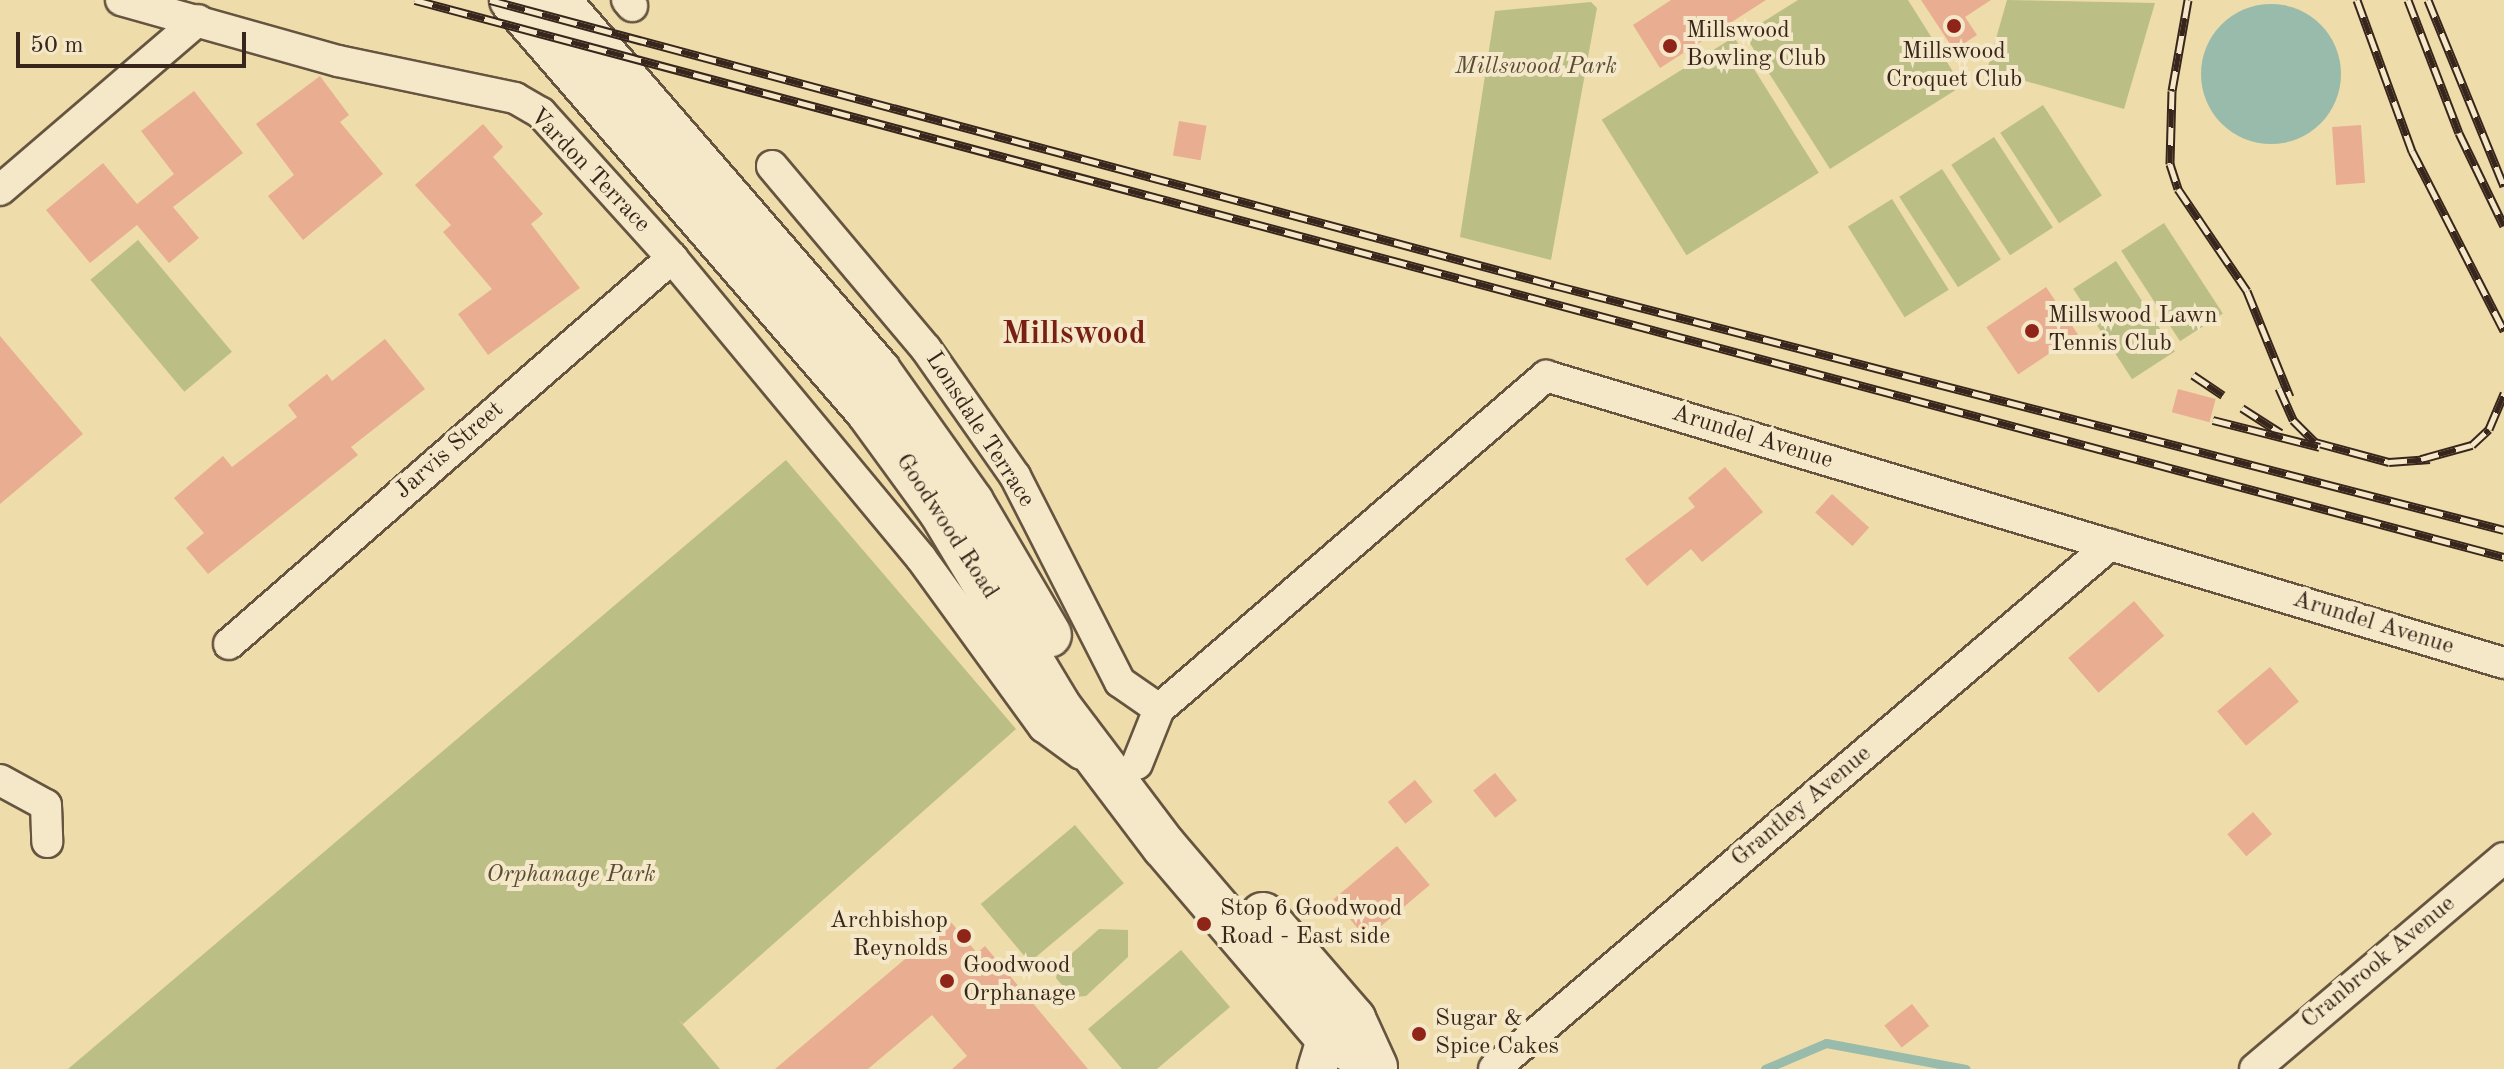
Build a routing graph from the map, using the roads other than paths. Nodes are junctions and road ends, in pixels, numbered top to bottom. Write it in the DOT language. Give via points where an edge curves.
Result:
graph roads {
  1 [pos="121,0"];
  2 [pos="512,0"];
  3 [pos="557,0"];
  4 [pos="198,20"];
  5 [pos="772,166"];
  6 [pos="0,190"];
  7 [pos="672,258"];
  8 [pos="2110,545"];
  9 [pos="964,554"];
  10 [pos="921,558"];
  11 [pos="229,644"];
  12 [pos="2504,663"];
  13 [pos="1159,709"];
  14 [pos="1123,769"];
  15 [pos="0,780"];
  16 [pos="47,842"];
  17 [pos="2504,858"];
  18 [pos="1349,1061"];
  19 [pos="1494,1069"];
  20 [pos="2255,1069"];
  1 -- 4 [label="street, Vardon Terrace"];
  2 -- 9 [label="main road, Goodwood Road" via="868,411 941,511"];
  3 -- 14 [label="main road, Goodwood Road" via="878,371 971,502"];
  4 -- 6 [label="street"];
  4 -- 7 [label="street, Vardon Terrace" via="338,61 515,98 541,113"];
  5 -- 13 [label="street, Lonsdale Terrace" via="935,361 1015,476 1120,682"];
  7 -- 10 [label="street, Vardon Terrace"];
  7 -- 11 [label="street, Jarvis Street"];
  8 -- 12 [label="street, Arundel Avenue"];
  8 -- 13 [label="street, Arundel Avenue" via="1546,376"];
  8 -- 19 [label="street, Grantley Avenue"];
  9 -- 10 [label="street" via="945,567"];
  9 -- 14 [label="main road, Goodwood Road" via="1058,706"];
  10 -- 14 [label="street, Vardon Terrace" via="1044,727"];
  13 -- 14 [label="street, Arundel Avenue"];
  14 -- 18 [label="main road, Goodwood Road" via="1353,1019"];
  15 -- 16 [label="street" via="46,805"];
  17 -- 20 [label="street, Cranbrook Avenue"];
}
